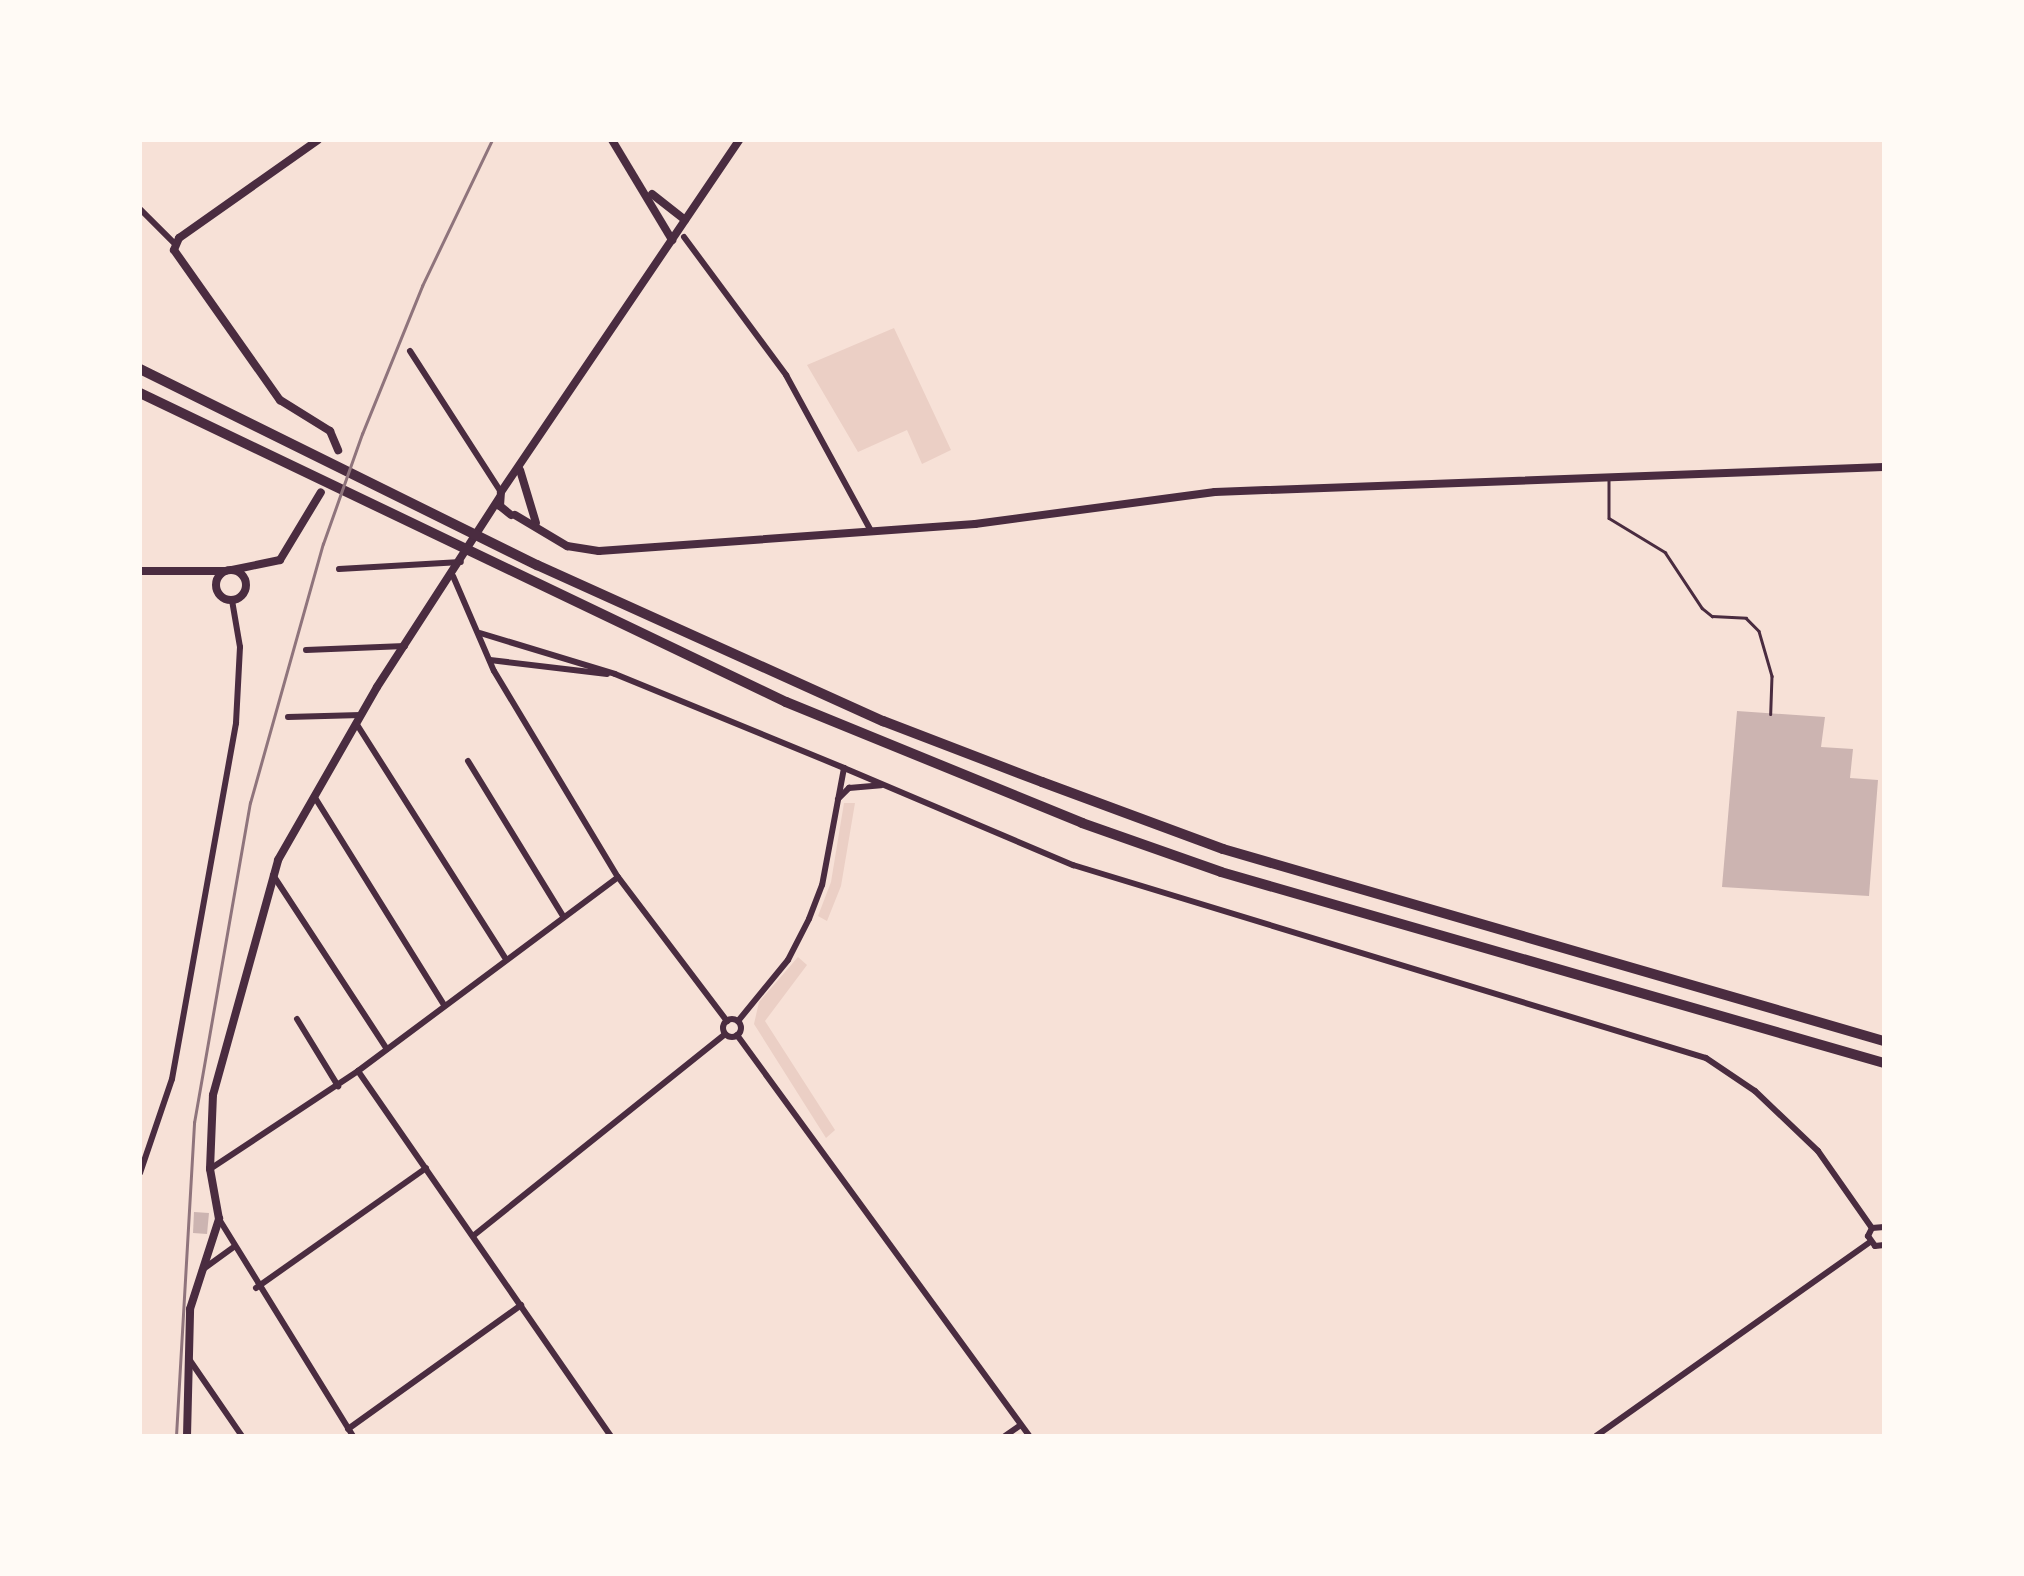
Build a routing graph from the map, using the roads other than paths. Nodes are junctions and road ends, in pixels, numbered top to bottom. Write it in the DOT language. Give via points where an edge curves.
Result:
graph roads {
  1 [pos="318,140"];
  2 [pos="612,140"];
  3 [pos="739,140"];
  4 [pos="646,187"];
  5 [pos="140,209"];
  6 [pos="686,220"];
  7 [pos="684,237"];
  8 [pos="672,240"];
  9 [pos="175,244"];
  10 [pos="410,352"];
  11 [pos="140,369"];
  12 [pos="140,393"];
  13 [pos="338,450"];
  14 [pos="1884,466"];
  15 [pos="520,469"];
  16 [pos="1609,477"];
  17 [pos="321,492"];
  18 [pos="502,493"];
  19 [pos="526,497"];
  20 [pos="513,514"];
  21 [pos="488,520"];
  22 [pos="539,526"];
  23 [pos="872,531"];
  24 [pos="462,562"];
  25 [pos="262,566"];
  26 [pos="339,569"];
  27 [pos="230,570"];
  28 [pos="140,572"];
  29 [pos="202,572"];
  30 [pos="453,576"];
  31 [pos="246,588"];
  32 [pos="216,590"];
  33 [pos="232,600"];
  34 [pos="480,633"];
  35 [pos="405,646"];
  36 [pos="306,650"];
  37 [pos="490,660"];
  38 [pos="615,674"];
  39 [pos="1772,714"];
  40 [pos="288,717"];
  41 [pos="358,719"];
  42 [pos="468,761"];
  43 [pos="844,768"];
  44 [pos="884,785"];
  45 [pos="314,796"];
  46 [pos="838,800"];
  47 [pos="274,875"];
  48 [pos="618,876"];
  49 [pos="563,916"];
  50 [pos="504,958"];
  51 [pos="444,1004"];
  52 [pos="297,1019"];
  53 [pos="727,1020"];
  54 [pos="738,1021"];
  55 [pos="726,1034"];
  56 [pos="737,1035"];
  57 [pos="1884,1041"];
  58 [pos="387,1049"];
  59 [pos="1884,1063"];
  60 [pos="358,1072"];
  61 [pos="338,1086"];
  62 [pos="426,1168"];
  63 [pos="210,1170"];
  64 [pos="140,1173"];
  65 [pos="219,1219"];
  66 [pos="1884,1227"];
  67 [pos="1872,1228"];
  68 [pos="474,1236"];
  69 [pos="1870,1242"];
  70 [pos="1884,1246"];
  71 [pos="234,1247"];
  72 [pos="201,1271"];
  73 [pos="256,1288"];
  74 [pos="521,1305"];
  75 [pos="188,1358"];
  76 [pos="1021,1425"];
  77 [pos="350,1433"];
  78 [pos="187,1436"];
  79 [pos="242,1436"];
  80 [pos="611,1436"];
  81 [pos="1005,1436"];
  82 [pos="1029,1436"];
  83 [pos="1596,1436"];
  1 -- 9 [label="street"];
  2 -- 4 [label="street"];
  3 -- 6 [label="street"];
  4 -- 6 [label="street"];
  4 -- 8 [label="street"];
  5 -- 9 [label="street"];
  6 -- 8 [label="street"];
  7 -- 23 [label="street" via="786,375"];
  8 -- 15 [label="street"];
  9 -- 13 [label="street" via="184,271 280,400 330,431"];
  10 -- 18 [label="street"];
  11 -- 57 [label="highway" via="537,565 884,721 1223,849"];
  12 -- 59 [label="highway" via="527,582 873,740 1082,823 1221,872"];
  14 -- 16 [label="street"];
  15 -- 18 [label="street"];
  15 -- 19 [label="street"];
  16 -- 23 [label="street" via="1215,492"];
  16 -- 39 [label="lane" via="1609,518 1665,552 1712,616 1746,618 1759,630 1772,676"];
  17 -- 25 [label="street" via="285,555"];
  18 -- 19 [label="street"];
  18 -- 20 [label="street"];
  18 -- 21 [label="street"];
  19 -- 20 [label="street"];
  19 -- 22 [label="street"];
  20 -- 21 [label="street"];
  20 -- 22 [label="street"];
  21 -- 24 [label="street"];
  22 -- 23 [label="street" via="567,546 599,551"];
  24 -- 26 [label="street"];
  24 -- 30 [label="street"];
  25 -- 27 [label="street"];
  25 -- 31 [label="street"];
  27 -- 29 [label="street"];
  27 -- 31 [label="street"];
  27 -- 32 [label="street"];
  28 -- 29 [label="street"];
  29 -- 32 [label="street"];
  30 -- 34 [label="street"];
  30 -- 35 [label="street"];
  31 -- 33 [label="street"];
  32 -- 33 [label="street"];
  33 -- 64 [label="street" via="240,647 236,723 174,1066"];
  34 -- 37 [label="street"];
  34 -- 38 [label="street"];
  35 -- 36 [label="street"];
  35 -- 41 [label="street"];
  37 -- 38 [label="street"];
  37 -- 48 [label="street"];
  38 -- 43 [label="street"];
  40 -- 41 [label="street"];
  41 -- 45 [label="street"];
  41 -- 50 [label="street"];
  42 -- 49 [label="street"];
  43 -- 44 [label="street"];
  43 -- 46 [label="street"];
  44 -- 46 [label="street" via="849,788"];
  44 -- 67 [label="street" via="1073,865 1706,1058 1755,1091 1818,1151"];
  45 -- 47 [label="street"];
  45 -- 51 [label="street"];
  46 -- 54 [label="street" via="822,885 803,932"];
  47 -- 58 [label="street"];
  47 -- 63 [label="street" via="213,1095"];
  48 -- 49 [label="street"];
  48 -- 53 [label="street"];
  49 -- 50 [label="street"];
  50 -- 51 [label="street"];
  51 -- 58 [label="street"];
  52 -- 61 [label="street"];
  53 -- 54 [label="street"];
  53 -- 55 [label="street"];
  54 -- 56 [label="street"];
  55 -- 56 [label="street"];
  55 -- 68 [label="street"];
  56 -- 76 [label="street"];
  58 -- 60 [label="street"];
  60 -- 61 [label="street"];
  60 -- 62 [label="street"];
  61 -- 63 [label="street"];
  62 -- 68 [label="street"];
  62 -- 73 [label="street"];
  63 -- 65 [label="street"];
  65 -- 71 [label="street"];
  65 -- 72 [label="street"];
  66 -- 67 [label="street"];
  67 -- 69 [label="street"];
  68 -- 74 [label="street"];
  69 -- 70 [label="street"];
  69 -- 83 [label="street"];
  71 -- 72 [label="street"];
  71 -- 73 [label="street"];
  72 -- 75 [label="street" via="190,1309"];
  73 -- 77 [label="street"];
  74 -- 77 [label="street"];
  74 -- 80 [label="street"];
  75 -- 78 [label="street"];
  75 -- 79 [label="street"];
  76 -- 81 [label="street"];
  76 -- 82 [label="street"];
}
